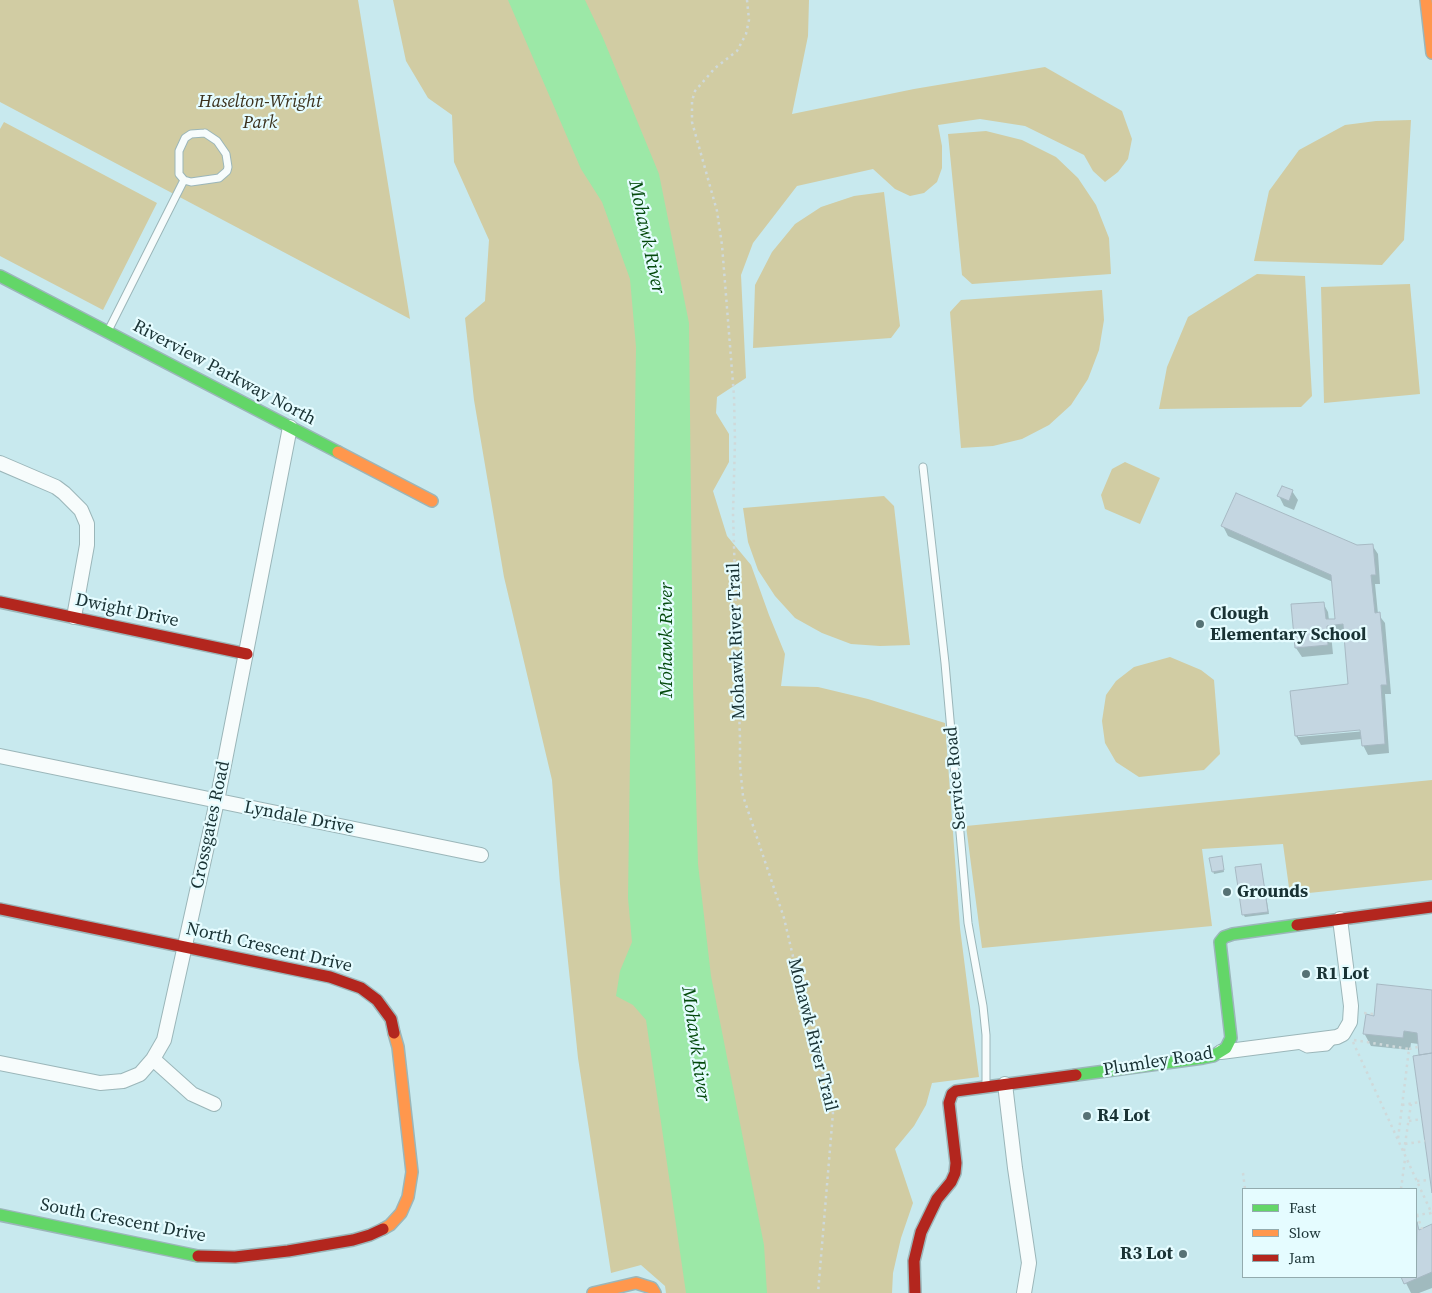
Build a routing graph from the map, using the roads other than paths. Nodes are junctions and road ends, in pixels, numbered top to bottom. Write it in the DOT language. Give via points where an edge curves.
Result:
graph roads {
  1 [pos="1426,0"];
  2 [pos="1432,53"];
  3 [pos="184,180"];
  4 [pos="0,276"];
  5 [pos="108,332"];
  6 [pos="290,427"];
  7 [pos="0,463"];
  8 [pos="923,467"];
  9 [pos="432,501"];
  10 [pos="0,602"];
  11 [pos="74,618"];
  12 [pos="246,654"];
  13 [pos="0,756"];
  14 [pos="217,801"];
  15 [pos="481,854"];
  16 [pos="1432,907"];
  17 [pos="0,909"];
  18 [pos="1340,919"];
  19 [pos="184,947"];
  20 [pos="1221,1052"];
  21 [pos="153,1059"];
  22 [pos="0,1063"];
  23 [pos="1005,1084"];
  24 [pos="982,1087"];
  25 [pos="214,1104"];
  26 [pos="406,1205"];
  27 [pos="0,1215"];
  28 [pos="1025,1291"];
  29 [pos="594,1293"];
  30 [pos="655,1293"];
  31 [pos="915,1293"];
  1 -- 2 [label="street"];
  3 -- 3 [label="lane" via="179,174 179,151 185,138 192,134 207,134 226,154 227,172 220,178"];
  3 -- 5 [label="lane"];
  4 -- 5 [label="street, Riverview Parkway North"];
  5 -- 6 [label="street, Riverview Parkway North"];
  6 -- 9 [label="street, Riverview Parkway North"];
  6 -- 12 [label="street, Crossgates Road"];
  7 -- 11 [label="street" via="56,487 81,510 87,524 87,545"];
  8 -- 24 [label="lane, Service Road" via="945,663 968,923 985,1025 987,1081"];
  10 -- 11 [label="street, Dwight Drive"];
  11 -- 12 [label="street, Dwight Drive"];
  12 -- 14 [label="street, Crossgates Road"];
  13 -- 14 [label="street, Lyndale Drive"];
  14 -- 15 [label="street, Lyndale Drive"];
  14 -- 19 [label="street, Crossgates Road"];
  16 -- 18 [label="street, Plumley Road"];
  17 -- 19 [label="street, North Crescent Drive"];
  18 -- 20 [label="street, Plumley Road" via="1224,937 1220,949 1231,1031 1229,1044"];
  18 -- 20 [label="street" via="1352,1006 1347,1029 1337,1036"];
  19 -- 21 [label="street, Crossgates Road" via="164,1040"];
  19 -- 26 [label="street, North Crescent Drive" via="330,977 361,988 385,1008 398,1047 412,1172"];
  20 -- 23 [label="street, Plumley Road" via="1203,1058"];
  21 -- 22 [label="street, Crossgates Road" via="140,1074 122,1081 100,1083"];
  21 -- 25 [label="street" via="192,1094"];
  23 -- 24 [label="street, Plumley Road"];
  23 -- 28 [label="street" via="1029,1263"];
  24 -- 31 [label="street, Plumley Road" via="956,1091 950,1097 955,1173 937,1199 921,1232 914,1261"];
  26 -- 27 [label="street, South Crescent Drive" via="390,1225 370,1235 288,1251 235,1257 173,1252"];
  29 -- 30 [label="street" via="636,1283 652,1288"];
}
